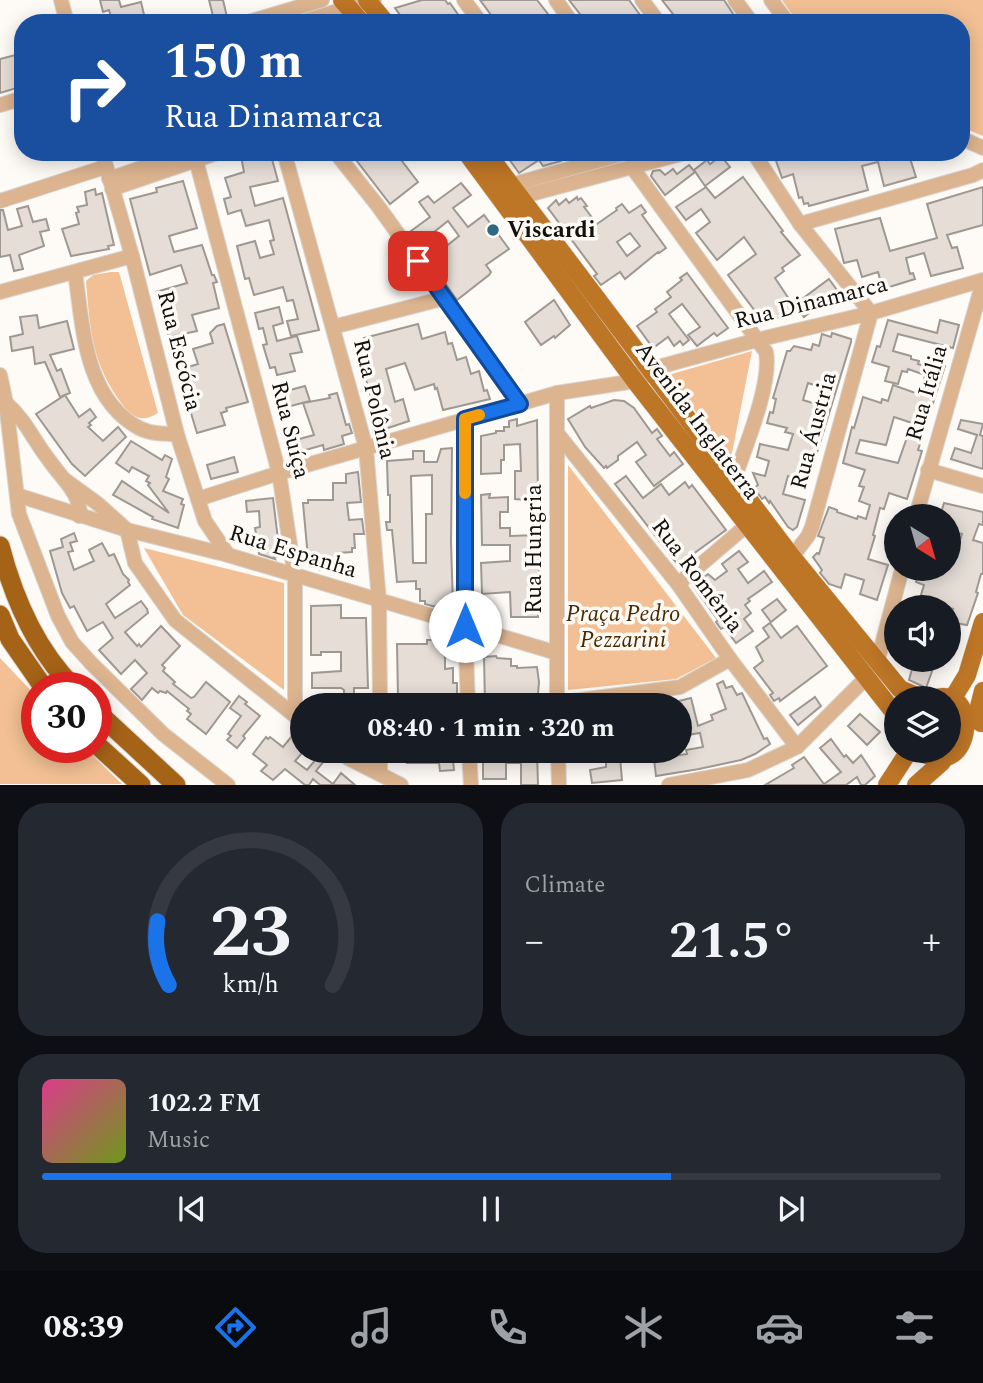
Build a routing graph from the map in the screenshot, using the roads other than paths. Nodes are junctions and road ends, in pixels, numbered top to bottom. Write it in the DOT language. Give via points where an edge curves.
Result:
graph roads {
  1 [pos="322,0"];
  2 [pos="370,1"];
  3 [pos="346,4"];
  4 [pos="275,14"];
  5 [pos="321,14"];
  6 [pos="104,161"];
  7 [pos="172,161"];
  8 [pos="192,161"];
  9 [pos="287,161"];
  10 [pos="342,161"];
  11 [pos="475,161"];
  12 [pos="491,161"];
  13 [pos="576,161"];
  14 [pos="627,161"];
  15 [pos="631,161"];
  16 [pos="759,161"];
  17 [pos="983,170"];
  18 [pos="109,178"];
  19 [pos="509,196"];
  20 [pos="0,201"];
  21 [pos="800,224"];
  22 [pos="132,256"];
  23 [pos="75,272"];
  24 [pos="983,281"];
  25 [pos="0,292"];
  26 [pos="445,298"];
  27 [pos="871,313"];
  28 [pos="333,327"];
  29 [pos="757,340"];
  30 [pos="650,369"];
  31 [pos="0,375"];
  32 [pos="635,381"];
  33 [pos="557,393"];
  34 [pos="6,403"];
  35 [pos="520,404"];
  36 [pos="465,419"];
  37 [pos="557,433"];
  38 [pos="177,435"];
  39 [pos="366,448"];
  40 [pos="580,461"];
  41 [pos="557,463"];
  42 [pos="928,470"];
  43 [pos="279,473"];
  44 [pos="65,480"];
  45 [pos="734,480"];
  46 [pos="983,486"];
  47 [pos="17,495"];
  48 [pos="198,499"];
  49 [pos="919,504"];
  50 [pos="760,514"];
  51 [pos="79,516"];
  52 [pos="205,521"];
  53 [pos="746,526"];
  54 [pos="127,530"];
  55 [pos="184,545"];
  56 [pos="0,546"];
  57 [pos="228,555"];
  58 [pos="792,557"];
  59 [pos="295,577"];
  60 [pos="899,581"];
  61 [pos="678,584"];
  62 [pos="379,601"];
  63 [pos="0,615"];
  64 [pos="983,622"];
  65 [pos="465,626"];
  66 [pos="557,653"];
  67 [pos="730,659"];
  68 [pos="879,665"];
  69 [pos="33,672"];
  70 [pos="62,672"];
  71 [pos="866,678"];
  72 [pos="897,686"];
  73 [pos="956,686"];
  74 [pos="983,691"];
  75 [pos="298,693"];
  76 [pos="380,693"];
  77 [pos="468,693"];
  78 [pos="557,693"];
  79 [pos="637,693"];
  80 [pos="884,700"];
  81 [pos="961,705"];
  82 [pos="290,712"];
  83 [pos="979,722"];
  84 [pos="112,725"];
  85 [pos="797,747"];
  86 [pos="112,759"];
  87 [pos="961,759"];
  88 [pos="358,763"];
  89 [pos="380,763"];
  90 [pos="470,763"];
  91 [pos="558,763"];
  92 [pos="901,763"];
  93 [pos="941,763"];
  94 [pos="380,774"];
  95 [pos="141,785"];
  96 [pos="176,785"];
  97 [pos="228,785"];
  98 [pos="401,785"];
  99 [pos="471,785"];
  100 [pos="559,785"];
  101 [pos="669,785"];
  102 [pos="887,785"];
  103 [pos="916,785"];
  1 -- 4 [label="street"];
  2 -- 3 [label="street"];
  3 -- 5 [label="street"];
  6 -- 18 [label="street, Rua Escócia"];
  7 -- 18 [label="street"];
  8 -- 43 [label="street, Rua Suíça"];
  9 -- 28 [label="street, Rua Polônia"];
  10 -- 26 [label="street"];
  11 -- 19 [label="main road, Avenida Inglaterra"];
  12 -- 19 [label="main road, Avenida Inglaterra"];
  13 -- 19 [label="street"];
  14 -- 19 [label="street"];
  15 -- 29 [label="street"];
  16 -- 21 [label="street"];
  17 -- 21 [label="street"];
  18 -- 20 [label="street"];
  18 -- 22 [label="street, Rua Escócia"];
  19 -- 30 [label="main road, Avenida Inglaterra"];
  19 -- 32 [label="main road, Avenida Inglaterra"];
  21 -- 27 [label="street"];
  22 -- 23 [label="street"];
  22 -- 38 [label="street, Rua Escócia"];
  23 -- 25 [label="street"];
  23 -- 38 [label="street" via="85,346 103,390 140,428"];
  24 -- 27 [label="street, Rua Dinamarca"];
  24 -- 42 [label="street, Rua Itália"];
  26 -- 28 [label="street"];
  26 -- 35 [label="street"];
  27 -- 29 [label="street, Rua Dinamarca"];
  27 -- 58 [label="street, Rua Áustria" via="808,537"];
  28 -- 39 [label="street, Rua Polônia"];
  29 -- 30 [label="street, Rua Dinamarca"];
  29 -- 45 [label="street" via="769,366"];
  30 -- 32 [label="street, Rua Dinamarca" via="649,376"];
  30 -- 45 [label="main road, Avenida Inglaterra"];
  31 -- 34 [label="street"];
  32 -- 33 [label="street, Rua Dinamarca"];
  32 -- 53 [label="main road, Avenida Inglaterra"];
  33 -- 35 [label="street, Rua Dinamarca"];
  33 -- 37 [label="street, Rua Hungria"];
  34 -- 44 [label="street"];
  34 -- 47 [label="street"];
  35 -- 36 [label="street, Rua Dinamarca"];
  36 -- 39 [label="street, Rua Dinamarca"];
  36 -- 65 [label="street"];
  37 -- 40 [label="street, Rua Romênia"];
  37 -- 41 [label="street, Rua Hungria"];
  38 -- 48 [label="street, Rua Escócia"];
  39 -- 43 [label="street, Rua Dinamarca"];
  39 -- 62 [label="street, Rua Polônia"];
  40 -- 41 [label="street"];
  40 -- 61 [label="street, Rua Romênia"];
  41 -- 66 [label="street, Rua Hungria"];
  42 -- 46 [label="street"];
  42 -- 49 [label="street, Rua Itália"];
  43 -- 48 [label="street, Rua Dinamarca"];
  43 -- 59 [label="street, Rua Suíça"];
  44 -- 51 [label="street" via="76,497"];
  44 -- 54 [label="street"];
  45 -- 50 [label="main road, Avenida Inglaterra"];
  47 -- 51 [label="street, Rua Espanha"];
  47 -- 97 [label="street" via="19,514 72,642 163,734"];
  48 -- 52 [label="street, Rua Escócia"];
  50 -- 53 [label="street" via="753,526"];
  50 -- 58 [label="main road, Avenida Inglaterra"];
  51 -- 54 [label="street, Rua Espanha"];
  52 -- 55 [label="street"];
  52 -- 57 [label="street, Rua Escócia"];
  53 -- 61 [label="street"];
  53 -- 71 [label="main road, Avenida Inglaterra"];
  54 -- 55 [label="street, Rua Espanha"];
  54 -- 82 [label="street" via="135,563 175,620"];
  55 -- 57 [label="street, Rua Espanha"];
  56 -- 70 [label="highway" via="9,581 32,630"];
  57 -- 59 [label="street, Rua Espanha"];
  58 -- 68 [label="main road, Avenida Inglaterra"];
  59 -- 62 [label="street, Rua Espanha"];
  59 -- 75 [label="street, Rua Suíça"];
  60 -- 68 [label="street"];
  61 -- 67 [label="street, Rua Romênia"];
  62 -- 65 [label="street, Rua Espanha"];
  62 -- 76 [label="street, Rua Polônia"];
  63 -- 69 [label="highway"];
  64 -- 73 [label="main road" via="967,675"];
  65 -- 66 [label="street, Rua Espanha"];
  65 -- 77 [label="street"];
  66 -- 78 [label="street, Rua Hungria"];
  67 -- 79 [label="street" via="680,687"];
  67 -- 85 [label="street, Rua Romênia"];
  68 -- 71 [label="main road"];
  68 -- 72 [label="main road, Avenida Inglaterra"];
  71 -- 80 [label="main road, Avenida Inglaterra"];
  71 -- 85 [label="street"];
  74 -- 83 [label="main road"];
  81 -- 83 [label="main road" via="971,709"];
  83 -- 87 [label="main road" via="968,758"];
  84 -- 96 [label="highway"];
  85 -- 101 [label="street" via="748,770"];
  86 -- 95 [label="highway"];
  88 -- 94 [label="street"];
  89 -- 94 [label="street"];
  90 -- 99 [label="street"];
  91 -- 100 [label="street"];
  92 -- 102 [label="main road"];
  93 -- 103 [label="main road"];
  94 -- 98 [label="street"];
}
